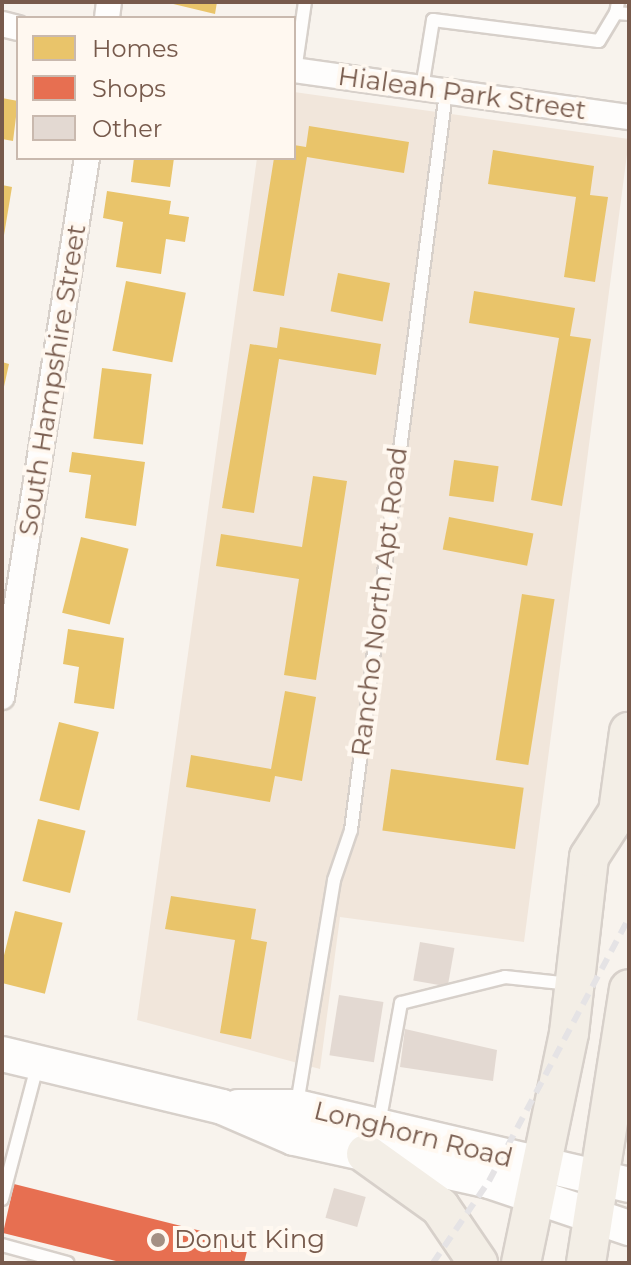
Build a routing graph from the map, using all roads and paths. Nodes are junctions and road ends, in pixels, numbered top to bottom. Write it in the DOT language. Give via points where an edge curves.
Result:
graph roads {
  1 [pos="305,2"];
  2 [pos="621,10"];
  3 [pos="296,58"];
  4 [pos="296,70"];
  5 [pos="422,88"];
  6 [pos="446,92"];
  7 [pos="629,117"];
  8 [pos="87,160"];
  9 [pos="2,697"];
  10 [pos="629,732"];
  11 [pos="623,824"];
  12 [pos="575,985"];
  13 [pos="629,989"];
  14 [pos="2,1054"];
  15 [pos="39,1063"];
  16 [pos="222,1107"];
  17 [pos="297,1107"];
  18 [pos="372,1141"];
  19 [pos="537,1181"];
  20 [pos="615,1182"];
  21 [pos="2,1199"];
  22 [pos="612,1223"];
  23 [pos="2,1245"];
  24 [pos="68,1263"];
  25 [pos="478,1263"];
  26 [pos="521,1263"];
  27 [pos="586,1263"];
  1 -- 3 [label="lane"];
  2 -- 5 [label="lane" via="599,41 433,20"];
  4 -- 5 [label="street, Hialeah Park Street"];
  5 -- 6 [label="street, Hialeah Park Street"];
  6 -- 7 [label="street, Hialeah Park Street"];
  6 -- 17 [label="lane, Rancho North Apt Road" via="351,830 334,880"];
  8 -- 9 [label="street, South Hampshire Street"];
  10 -- 11 [label="main road"];
  11 -- 12 [label="main road" via="589,857"];
  12 -- 18 [label="lane" via="505,977 401,1003"];
  12 -- 19 [label="main road"];
  13 -- 20 [label="main road"];
  14 -- 15 [label="main road, Longhorn Road"];
  15 -- 16 [label="main road, Longhorn Road"];
  15 -- 21 [label="lane"];
  16 -- 17 [label="main road, Longhorn Road"];
  16 -- 18 [label="main road, Longhorn Road" via="294,1138"];
  17 -- 18 [label="main road, Longhorn Road"];
  18 -- 19 [label="main road, Longhorn Road"];
  18 -- 25 [label="main road" via="440,1207"];
  19 -- 20 [label="main road, Longhorn Road"];
  19 -- 22 [label="main road"];
  19 -- 26 [label="main road"];
  20 -- 22 [label="main road"];
  22 -- 27 [label="main road"];
  23 -- 24 [label="lane"];
}
